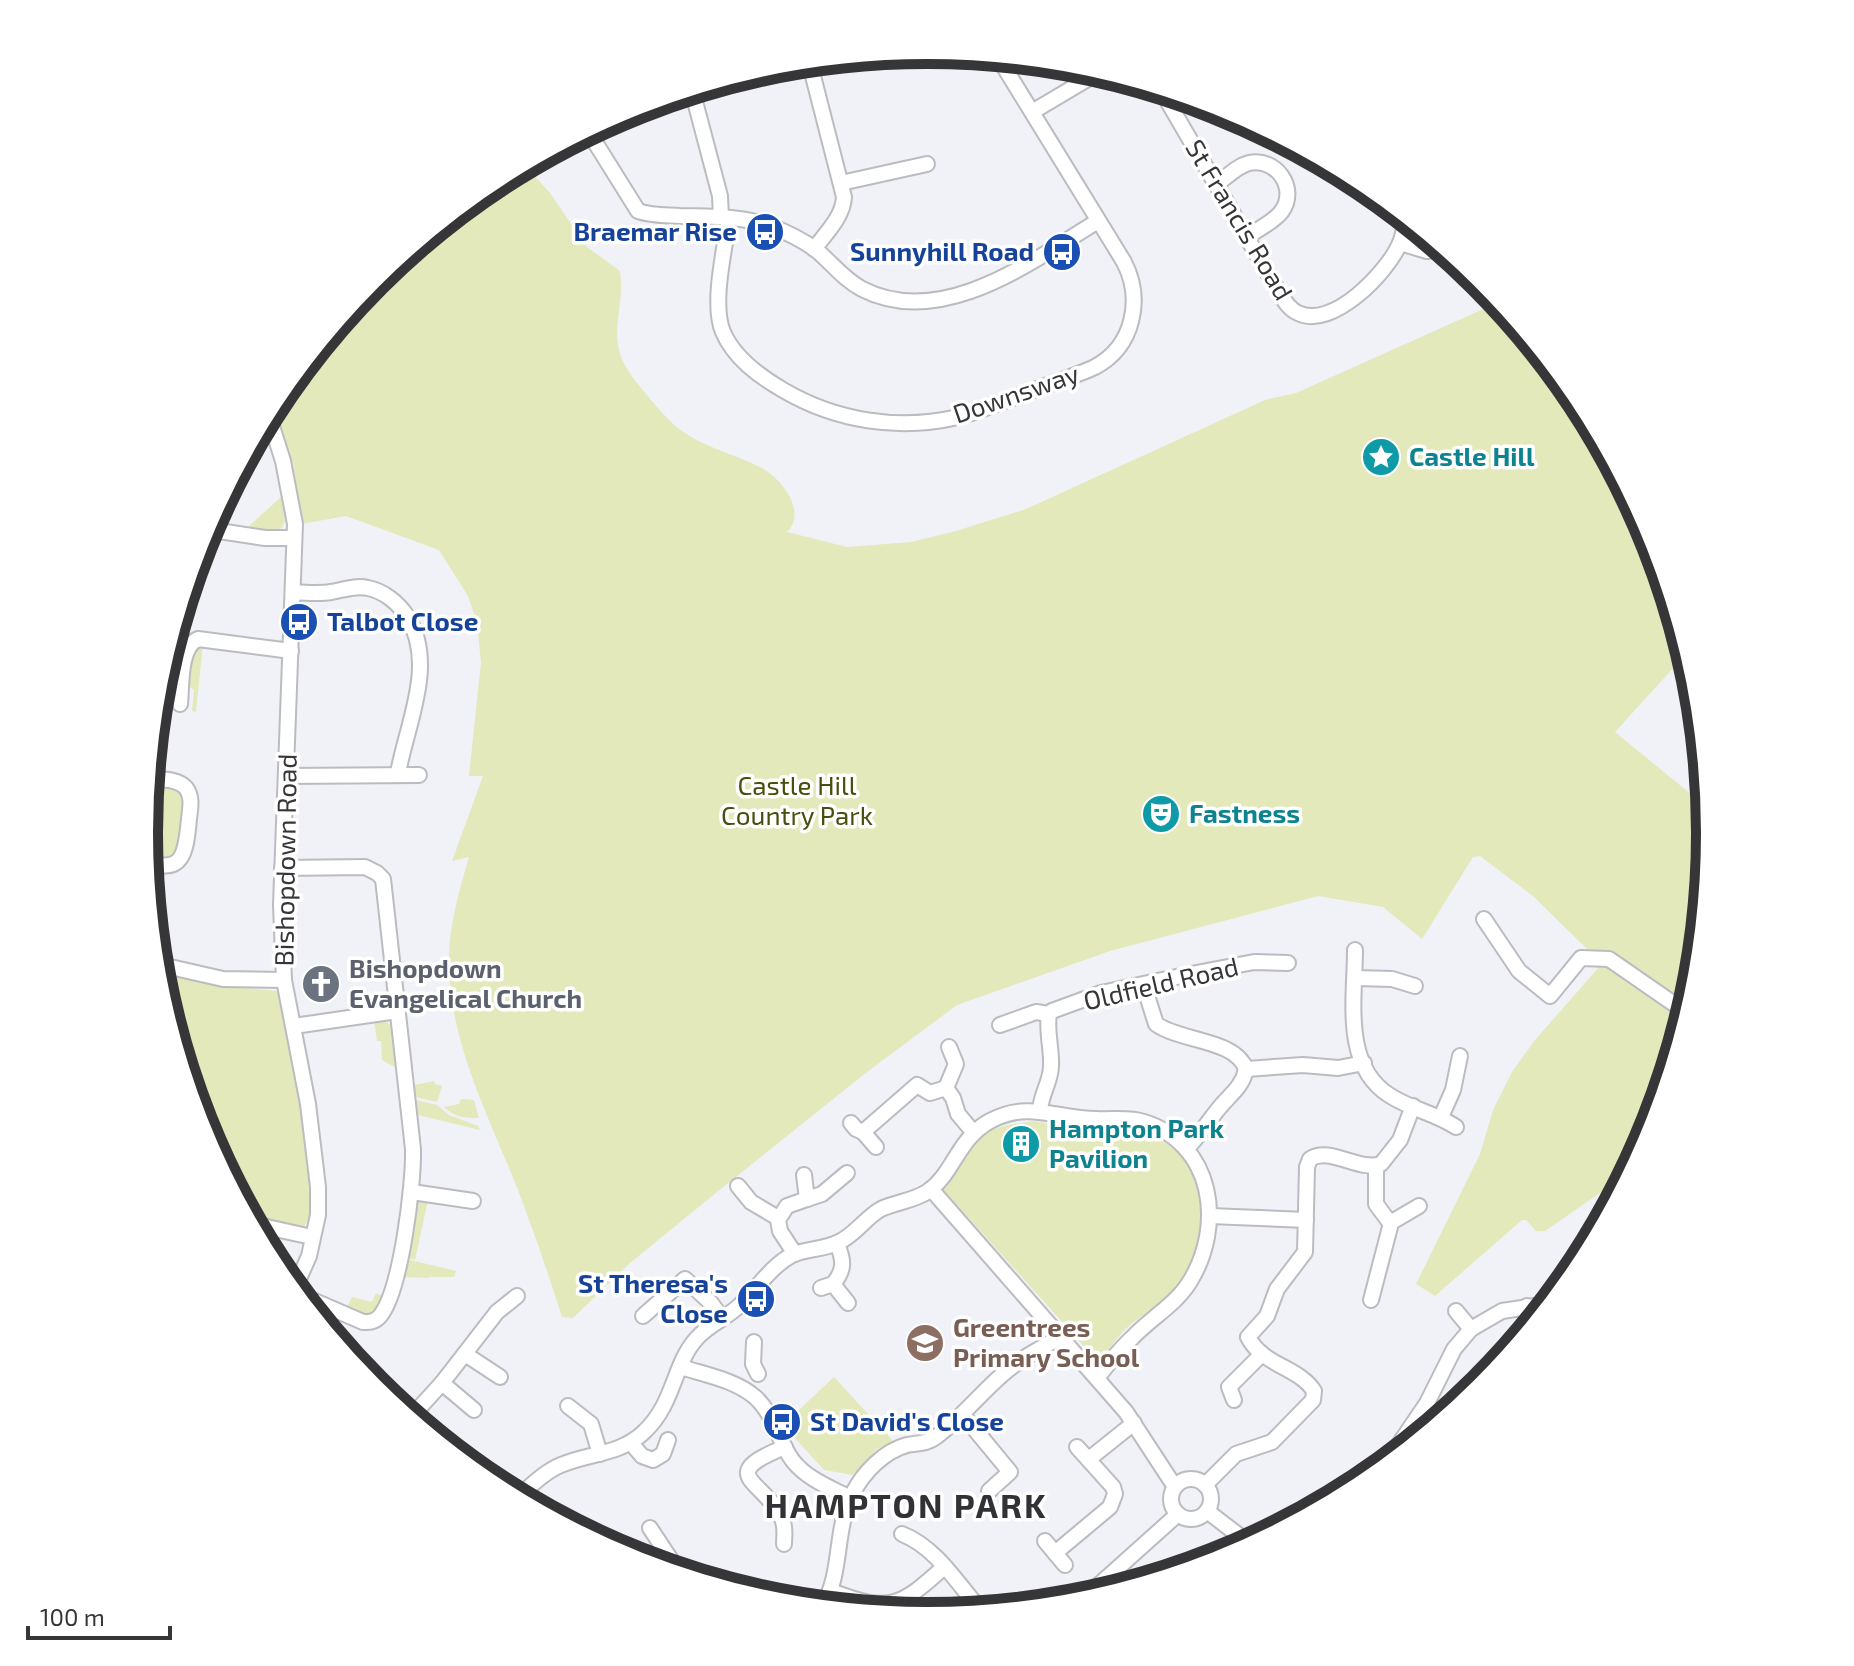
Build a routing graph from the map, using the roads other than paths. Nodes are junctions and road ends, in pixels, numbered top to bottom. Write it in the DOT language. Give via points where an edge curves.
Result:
graph roads {
  1 [pos="1005,69"];
  2 [pos="814,73"];
  3 [pos="1085,81"];
  4 [pos="695,100"];
  5 [pos="1169,103"];
  6 [pos="1032,112"];
  7 [pos="594,140"];
  8 [pos="927,164"];
  9 [pos="841,183"];
  10 [pos="1217,184"];
  11 [pos="725,217"];
  12 [pos="1098,221"];
  13 [pos="1404,230"];
  14 [pos="1247,237"];
  15 [pos="1400,243"];
  16 [pos="814,249"];
  17 [pos="1429,251"];
  18 [pos="271,433"];
  19 [pos="220,531"];
  20 [pos="293,538"];
  21 [pos="293,592"];
  22 [pos="291,651"];
  23 [pos="180,704"];
  24 [pos="398,773"];
  25 [pos="419,775"];
  26 [pos="286,776"];
  27 [pos="160,780"];
  28 [pos="159,863"];
  29 [pos="282,868"];
  30 [pos="1484,919"];
  31 [pos="1355,950"];
  32 [pos="171,968"];
  33 [pos="1280,968"];
  34 [pos="1355,978"];
  35 [pos="284,980"];
  36 [pos="1144,986"];
  37 [pos="1415,986"];
  38 [pos="1676,1005"];
  39 [pos="397,1011"];
  40 [pos="1049,1014"];
  41 [pos="1000,1025"];
  42 [pos="294,1026"];
  43 [pos="949,1047"];
  44 [pos="1461,1052"];
  45 [pos="1364,1063"];
  46 [pos="1246,1069"];
  47 [pos="946,1088"];
  48 [pos="1413,1106"];
  49 [pos="1040,1110"];
  50 [pos="1441,1117"];
  51 [pos="1456,1127"];
  52 [pos="974,1133"];
  53 [pos="876,1147"];
  54 [pos="1186,1149"];
  55 [pos="1376,1166"];
  56 [pos="847,1173"];
  57 [pos="804,1175"];
  58 [pos="738,1186"];
  59 [pos="931,1189"];
  60 [pos="412,1192"];
  61 [pos="807,1199"];
  62 [pos="473,1201"];
  63 [pos="1419,1206"];
  64 [pos="1210,1216"];
  65 [pos="778,1218"];
  66 [pos="1306,1220"];
  67 [pos="1390,1223"];
  68 [pos="267,1227"];
  69 [pos="312,1237"];
  70 [pos="837,1244"];
  71 [pos="795,1254"];
  72 [pos="301,1278"];
  73 [pos="517,1295"];
  74 [pos="1371,1300"];
  75 [pos="319,1303"];
  76 [pos="848,1303"];
  77 [pos="1531,1308"];
  78 [pos="1456,1311"];
  79 [pos="643,1316"];
  80 [pos="722,1318"];
  81 [pos="1471,1329"];
  82 [pos="1061,1337"];
  83 [pos="754,1342"];
  84 [pos="465,1354"];
  85 [pos="1262,1354"];
  86 [pos="681,1367"];
  87 [pos="500,1377"];
  88 [pos="1097,1378"];
  89 [pos="442,1383"];
  90 [pos="746,1390"];
  91 [pos="1227,1390"];
  92 [pos="568,1406"];
  93 [pos="418,1409"];
  94 [pos="474,1410"];
  95 [pos="963,1415"];
  96 [pos="1134,1423"];
  97 [pos="1417,1425"];
  98 [pos="668,1440"];
  99 [pos="631,1443"];
  100 [pos="785,1447"];
  101 [pos="1077,1447"];
  102 [pos="600,1454"];
  103 [pos="1089,1459"];
  104 [pos="1205,1485"];
  105 [pos="1175,1487"];
  106 [pos="527,1490"];
  107 [pos="989,1491"];
  108 [pos="850,1498"];
  109 [pos="1207,1511"];
  110 [pos="1178,1514"];
  111 [pos="650,1528"];
  112 [pos="902,1534"];
  113 [pos="1239,1535"];
  114 [pos="784,1544"];
  115 [pos="669,1557"];
  116 [pos="1065,1565"];
  117 [pos="944,1567"];
  118 [pos="1111,1579"];
  119 [pos="831,1591"];
  120 [pos="829,1595"];
  121 [pos="848,1597"];
  122 [pos="972,1600"];
  123 [pos="899,1601"];
  1 -- 6 [label="street"];
  2 -- 9 [label="street"];
  3 -- 6 [label="street"];
  4 -- 11 [label="street, Downsway"];
  5 -- 10 [label="street, St Francis Road"];
  6 -- 12 [label="street"];
  7 -- 11 [label="street" via="638,211"];
  8 -- 9 [label="street"];
  9 -- 16 [label="street" via="843,207"];
  10 -- 14 [label="street, St Francis Road"];
  10 -- 14 [label="street" via="1254,163 1272,167 1284,179 1288,191 1282,211"];
  11 -- 12 [label="street, Downsway" via="718,310 722,331 741,358 773,385 810,405 856,419 899,423 976,411 1090,368 1112,353 1129,331 1134,295 1126,267"];
  11 -- 16 [label="street" via="776,228"];
  12 -- 16 [label="street" via="983,286 918,302 887,299 860,287"];
  13 -- 15 [label="street"];
  14 -- 15 [label="street, St Francis Road" via="1292,309 1314,317 1333,312 1373,279"];
  15 -- 17 [label="street"];
  18 -- 20 [label="street, Bishopdown Road" via="290,494"];
  19 -- 20 [label="street"];
  20 -- 21 [label="street, Bishopdown Road"];
  21 -- 22 [label="street, Bishopdown Road"];
  21 -- 24 [label="street" via="373,589 397,604 411,624 421,673"];
  22 -- 23 [label="street" via="198,639 185,655"];
  22 -- 26 [label="street, Bishopdown Road"];
  24 -- 25 [label="street"];
  24 -- 26 [label="street"];
  26 -- 29 [label="street, Bishopdown Road"];
  27 -- 28 [label="street" via="180,783 190,800 186,851 168,865"];
  29 -- 35 [label="street, Bishopdown Road"];
  29 -- 39 [label="street" via="365,867 380,875"];
  30 -- 38 [label="street" via="1519,971 1550,996 1581,958 1609,959"];
  31 -- 34 [label="street"];
  32 -- 35 [label="street" via="223,979"];
  33 -- 36 [label="street, Oldfield Road" via="1249,963"];
  34 -- 37 [label="street"];
  34 -- 45 [label="street" via="1354,1029"];
  35 -- 42 [label="street, Bishopdown Road"];
  36 -- 40 [label="street, Oldfield Road" via="1101,993"];
  36 -- 46 [label="street" via="1156,1024 1227,1049"];
  39 -- 42 [label="street"];
  39 -- 60 [label="street" via="411,1116"];
  40 -- 41 [label="street" via="1036,1012"];
  40 -- 49 [label="street, Oldfield Road" via="1051,1070"];
  42 -- 69 [label="street, Bishopdown Road" via="318,1171"];
  43 -- 47 [label="street" via="956,1064"];
  44 -- 50 [label="street"];
  45 -- 46 [label="street"];
  45 -- 48 [label="street" via="1379,1087"];
  46 -- 54 [label="street" via="1239,1086"];
  47 -- 52 [label="street"];
  47 -- 53 [label="street" via="930,1093 913,1081 857,1128"];
  48 -- 50 [label="street"];
  48 -- 55 [label="street" via="1396,1148"];
  49 -- 52 [label="street" via="1004,1115"];
  49 -- 54 [label="street" via="1086,1119 1139,1120"];
  50 -- 51 [label="street"];
  52 -- 59 [label="street"];
  54 -- 64 [label="street" via="1204,1178"];
  55 -- 66 [label="street" via="1312,1157 1307,1167"];
  55 -- 67 [label="street" via="1376,1204"];
  56 -- 61 [label="street"];
  57 -- 61 [label="street"];
  58 -- 65 [label="street" via="751,1202"];
  59 -- 70 [label="street" via="879,1210"];
  59 -- 82 [label="street"];
  60 -- 62 [label="street"];
  60 -- 75 [label="street" via="392,1287 375,1320 355,1320"];
  61 -- 65 [label="street" via="787,1206"];
  63 -- 67 [label="street"];
  64 -- 66 [label="street"];
  64 -- 88 [label="street" via="1188,1284"];
  65 -- 71 [label="street"];
  66 -- 85 [label="street" via="1303,1256 1248,1337"];
  67 -- 74 [label="street"];
  68 -- 69 [label="street"];
  69 -- 72 [label="street, Bishopdown Road"];
  70 -- 71 [label="street"];
  70 -- 76 [label="street" via="843,1265 827,1286"];
  71 -- 80 [label="street"];
  73 -- 84 [label="street"];
  77 -- 81 [label="street" via="1502,1311"];
  78 -- 81 [label="street"];
  79 -- 80 [label="street" via="682,1276"];
  80 -- 86 [label="street" via="695,1340"];
  81 -- 97 [label="street" via="1454,1349"];
  82 -- 88 [label="street"];
  82 -- 95 [label="street" via="1004,1373"];
  83 -- 90 [label="street" via="753,1364 762,1369"];
  84 -- 87 [label="street"];
  84 -- 89 [label="street"];
  85 -- 91 [label="street"];
  85 -- 104 [label="street" via="1308,1383 1313,1400 1272,1442 1236,1454"];
  86 -- 90 [label="street"];
  86 -- 99 [label="street" via="662,1410"];
  88 -- 96 [label="street"];
  89 -- 93 [label="street"];
  89 -- 94 [label="street"];
  90 -- 100 [label="street" via="762,1404"];
  92 -- 102 [label="street" via="591,1424"];
  95 -- 107 [label="street" via="1010,1472"];
  95 -- 108 [label="street" via="930,1441 903,1446 881,1460"];
  96 -- 103 [label="street"];
  96 -- 105 [label="street"];
  98 -- 99 [label="street" via="663,1454 653,1460"];
  99 -- 102 [label="street"];
  100 -- 108 [label="street" via="807,1474"];
  100 -- 114 [label="street" via="752,1462 748,1474 781,1517"];
  101 -- 103 [label="street"];
  102 -- 106 [label="street" via="556,1467"];
  103 -- 116 [label="street" via="1113,1487 1114,1498 1110,1507 1050,1547"];
  104 -- 105 [label="street" via="1187,1480"];
  104 -- 109 [label="street" via="1211,1495"];
  105 -- 110 [label="street" via="1171,1501"];
  108 -- 119 [label="street"];
  109 -- 110 [label="street" via="1193,1519"];
  109 -- 113 [label="street"];
  110 -- 118 [label="street"];
  111 -- 115 [label="street"];
  112 -- 117 [label="street" via="924,1545"];
  117 -- 122 [label="street"];
  117 -- 123 [label="street"];
  119 -- 120 [label="street"];
  119 -- 121 [label="street"];
}
